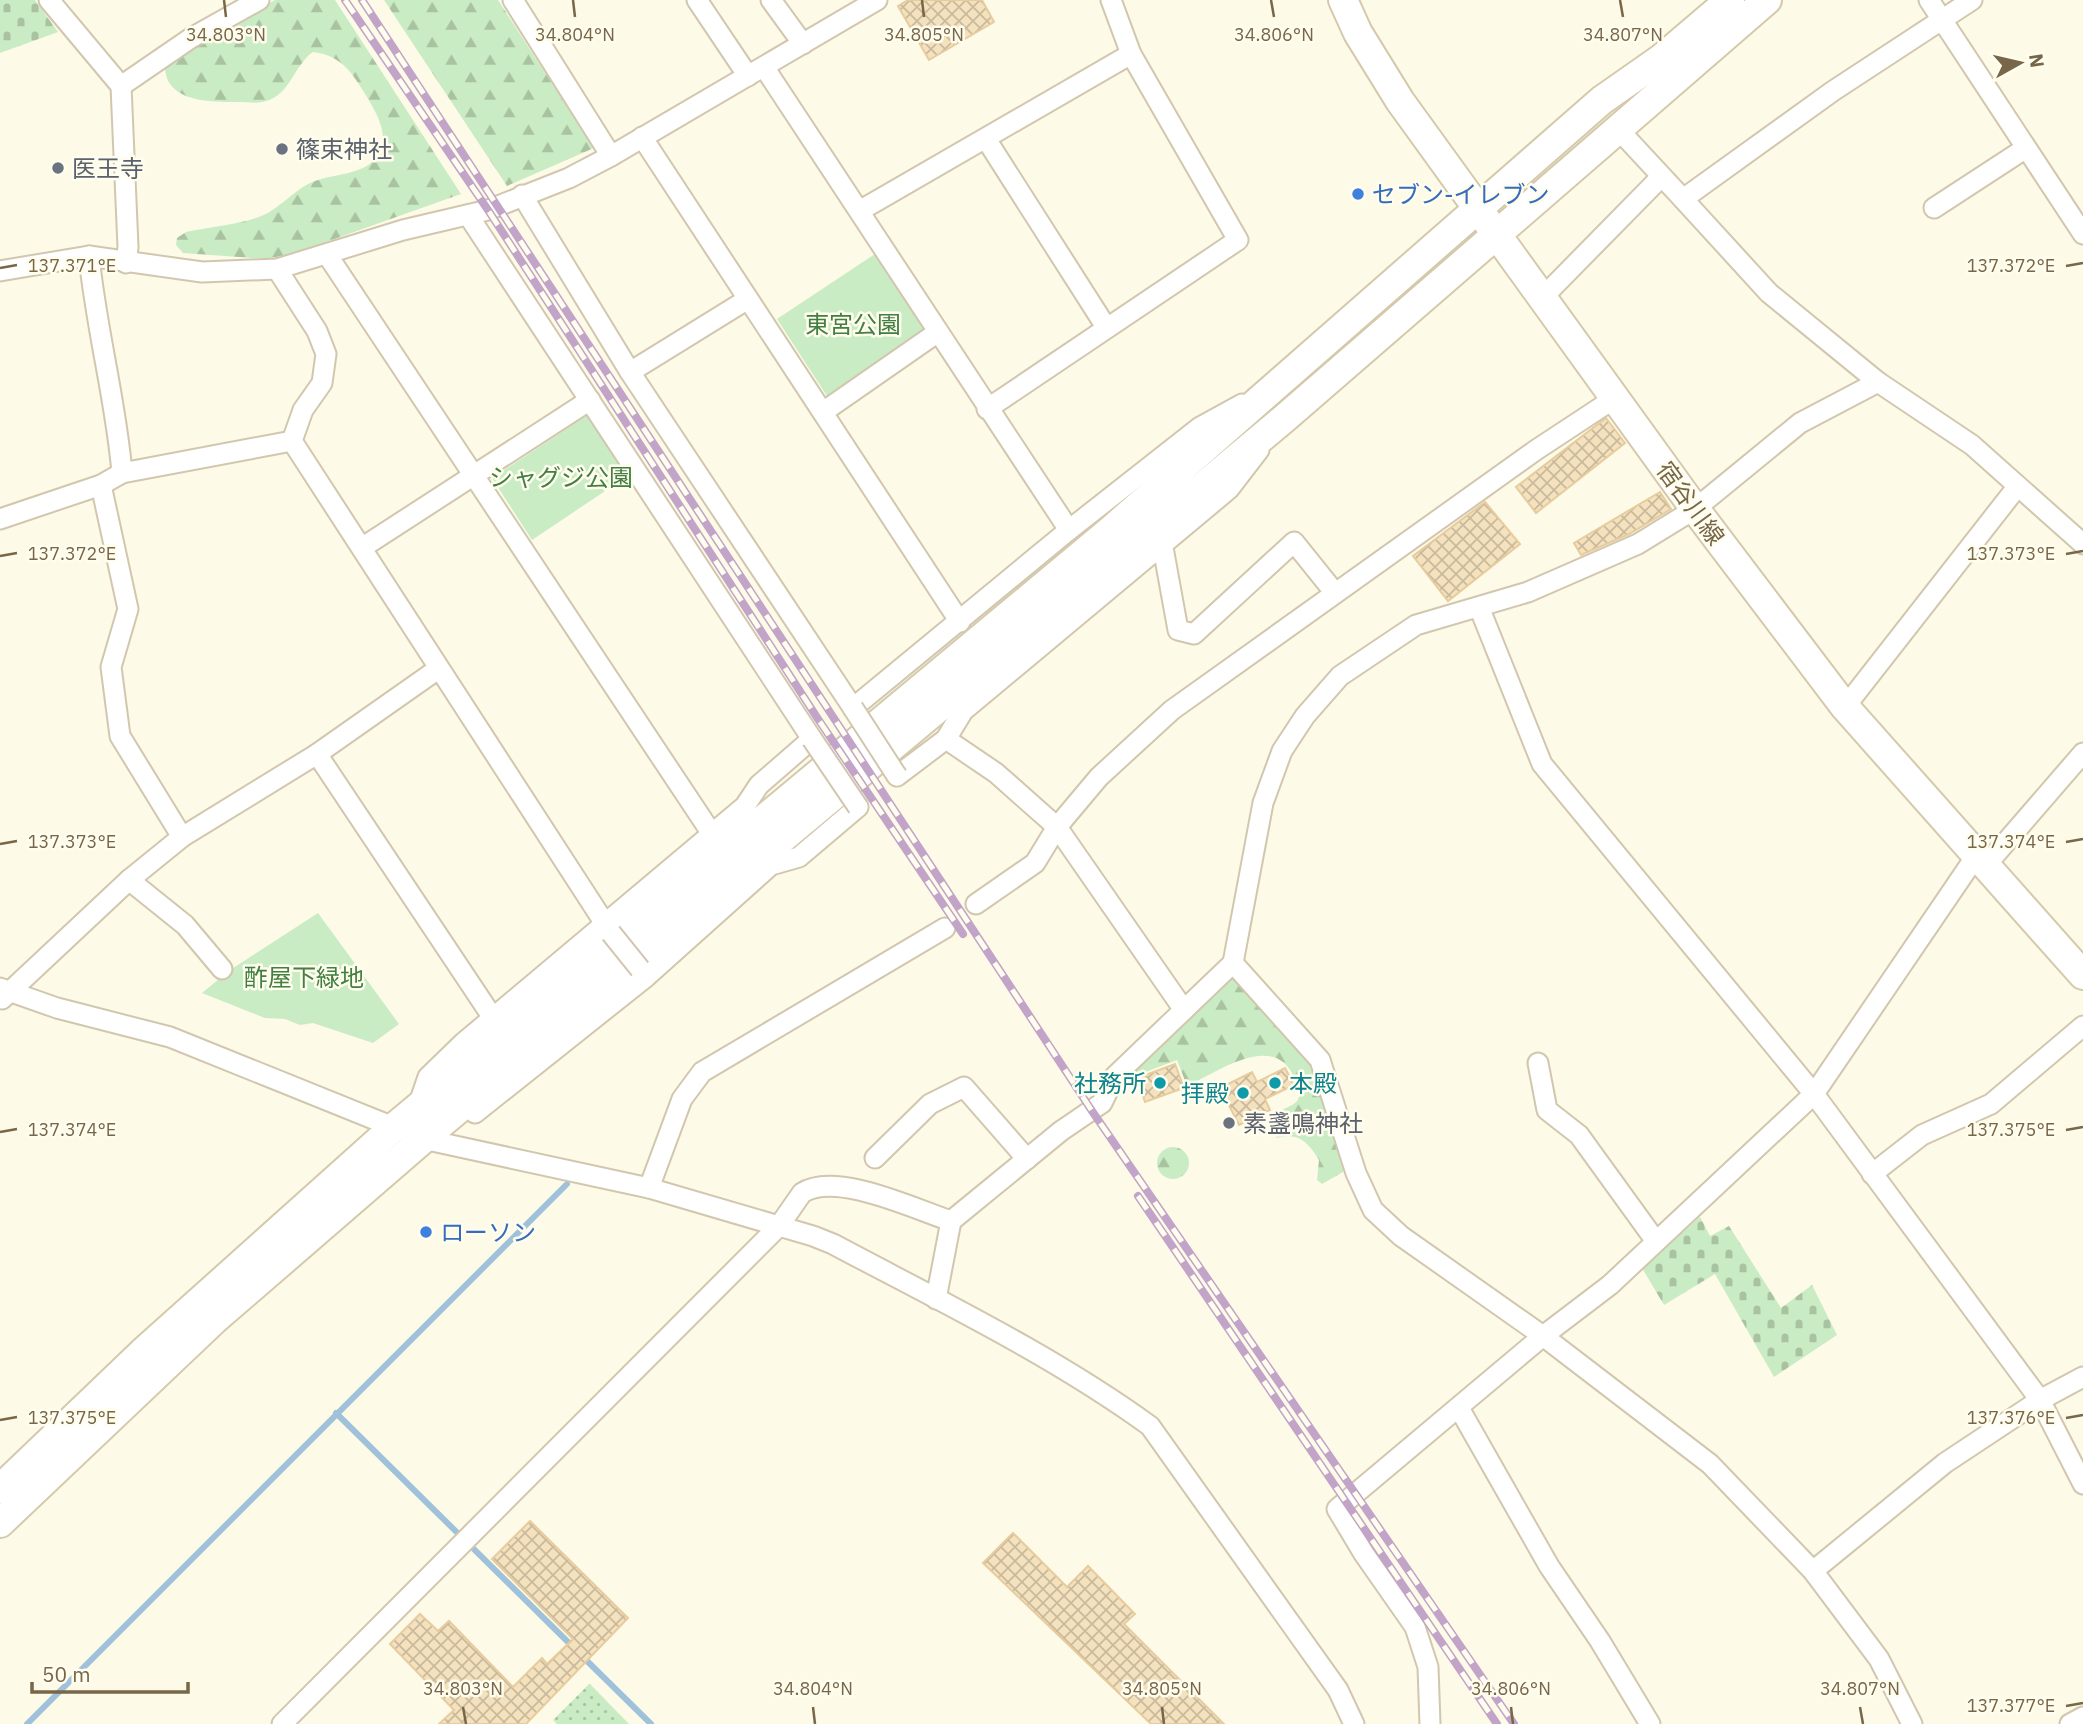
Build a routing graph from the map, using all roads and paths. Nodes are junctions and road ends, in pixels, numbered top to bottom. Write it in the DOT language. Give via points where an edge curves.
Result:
graph roads {
  1 [pos="49,0"];
  2 [pos="260,0"];
  3 [pos="513,0"];
  4 [pos="697,0"];
  5 [pos="771,0"];
  6 [pos="877,0"];
  7 [pos="1111,0"];
  8 [pos="1343,0"];
  9 [pos="1730,0"];
  10 [pos="1767,0"];
  11 [pos="1929,0"];
  12 [pos="1972,0"];
  13 [pos="1942,21"];
  14 [pos="803,44"];
  15 [pos="1131,54"];
  16 [pos="756,71"];
  17 [pos="121,86"];
  18 [pos="1618,130"];
  19 [pos="642,137"];
  20 [pos="986,139"];
  21 [pos="2026,148"];
  22 [pos="611,156"];
  23 [pos="1661,177"];
  24 [pos="522,195"];
  25 [pos="1683,199"];
  26 [pos="1479,207"];
  27 [pos="1934,208"];
  28 [pos="861,210"];
  29 [pos="468,215"];
  30 [pos="1497,232"];
  31 [pos="2083,234"];
  32 [pos="89,256"];
  33 [pos="328,256"];
  34 [pos="126,262"];
  35 [pos="278,269"];
  36 [pos="0,271"];
  37 [pos="1544,296"];
  38 [pos="748,299"];
  39 [pos="1106,327"];
  40 [pos="938,332"];
  41 [pos="630,372"];
  42 [pos="1878,382"];
  43 [pos="1270,390"];
  44 [pos="1615,398"];
  45 [pos="590,400"];
  46 [pos="988,409"];
  47 [pos="823,412"];
  48 [pos="1286,417"];
  49 [pos="292,441"];
  50 [pos="122,472"];
  51 [pos="475,475"];
  52 [pos="101,485"];
  53 [pos="2017,487"];
  54 [pos="1695,509"];
  55 [pos="0,519"];
  56 [pos="1069,530"];
  57 [pos="1162,542"];
  58 [pos="2083,544"];
  59 [pos="363,547"];
  60 [pos="1335,593"];
  61 [pos="1479,607"];
  62 [pos="960,622"];
  63 [pos="438,669"];
  64 [pos="1845,707"];
  65 [pos="853,708"];
  66 [pos="813,739"];
  67 [pos="946,739"];
  68 [pos="2083,753"];
  69 [pos="317,754"];
  70 [pos="1057,827"];
  71 [pos="712,834"];
  72 [pos="182,837"];
  73 [pos="1982,859"];
  74 [pos="129,880"];
  75 [pos="976,904"];
  76 [pos="607,928"];
  77 [pos="945,928"];
  78 [pos="1233,963"];
  79 [pos="222,969"];
  80 [pos="643,973"];
  81 [pos="2083,975"];
  82 [pos="3,993"];
  83 [pos="1184,1010"];
  84 [pos="493,1018"];
  85 [pos="2083,1026"];
  86 [pos="1538,1063"];
  87 [pos="1814,1094"];
  88 [pos="418,1107"];
  89 [pos="392,1129"];
  90 [pos="433,1130"];
  91 [pos="875,1158"];
  92 [pos="1027,1159"];
  93 [pos="1872,1174"];
  94 [pos="649,1188"];
  95 [pos="951,1221"];
  96 [pos="779,1226"];
  97 [pos="1655,1240"];
  98 [pos="936,1299"];
  99 [pos="1543,1336"];
  100 [pos="2083,1377"];
  101 [pos="2040,1399"];
  102 [pos="1459,1408"];
  103 [pos="2083,1483"];
  104 [pos="0,1489"];
  105 [pos="0,1523"];
  106 [pos="1813,1571"];
  107 [pos="1338,1690"];
  108 [pos="2083,1717"];
  109 [pos="282,1724"];
  110 [pos="1354,1724"];
  111 [pos="1368,1724"];
  112 [pos="1430,1724"];
  113 [pos="1650,1724"];
  114 [pos="1912,1724"];
  115 [pos="2070,1724"];
  1 -- 17 [label="street"];
  2 -- 17 [label="street" via="191,38"];
  3 -- 22 [label="street"];
  4 -- 16 [label="street"];
  5 -- 14 [label="street"];
  6 -- 14 [label="street"];
  7 -- 15 [label="street"];
  8 -- 26 [label="street, 宿谷川線" via="1400,101"];
  9 -- 26 [label="street" via="1662,58 1602,100"];
  10 -- 18 [label="street"];
  11 -- 13 [label="street"];
  12 -- 13 [label="street"];
  13 -- 21 [label="street"];
  13 -- 25 [label="street" via="1799,114"];
  14 -- 16 [label="street"];
  15 -- 20 [label="street"];
  15 -- 39 [label="street" via="1238,240"];
  16 -- 19 [label="street"];
  16 -- 28 [label="street"];
  17 -- 34 [label="street"];
  18 -- 23 [label="street"];
  18 -- 30 [label="street"];
  19 -- 22 [label="street"];
  19 -- 38 [label="street"];
  20 -- 28 [label="street"];
  20 -- 39 [label="street"];
  21 -- 27 [label="street"];
  21 -- 31 [label="street"];
  22 -- 24 [label="street"];
  23 -- 25 [label="street"];
  23 -- 37 [label="street"];
  24 -- 29 [label="street"];
  24 -- 41 [label="street"];
  25 -- 42 [label="street" via="1769,293"];
  26 -- 30 [label="street, 宿谷川線"];
  26 -- 43 [label="street"];
  28 -- 40 [label="street"];
  29 -- 33 [label="street" via="403,230"];
  29 -- 45 [label="street"];
  30 -- 37 [label="street, 宿谷川線"];
  30 -- 48 [label="street"];
  32 -- 34 [label="street"];
  32 -- 36 [label="street"];
  32 -- 50 [label="street"];
  33 -- 35 [label="street"];
  33 -- 51 [label="street"];
  34 -- 35 [label="street" via="202,272"];
  35 -- 49 [label="street" via="326,354 322,383 303,411"];
  37 -- 44 [label="street, 宿谷川線"];
  38 -- 41 [label="street"];
  38 -- 47 [label="street"];
  39 -- 46 [label="street"];
  40 -- 46 [label="street"];
  40 -- 47 [label="street"];
  41 -- 65 [label="street"];
  42 -- 53 [label="street" via="1972,445"];
  42 -- 54 [label="street" via="1801,423"];
  43 -- 56 [label="street" via="1200,427"];
  43 -- 88 [label="street" via="1111,530"];
  44 -- 54 [label="street, 宿谷川線"];
  44 -- 60 [label="street"];
  45 -- 51 [label="street"];
  45 -- 66 [label="street"];
  46 -- 56 [label="street"];
  47 -- 62 [label="street"];
  48 -- 57 [label="street" via="1229,489"];
  48 -- 90 [label="street"];
  49 -- 50 [label="street"];
  49 -- 59 [label="street"];
  50 -- 52 [label="street"];
  51 -- 59 [label="street"];
  51 -- 71 [label="street"];
  52 -- 55 [label="street"];
  52 -- 72 [label="street" via="128,609 111,667 120,736"];
  53 -- 58 [label="street"];
  53 -- 64 [label="street"];
  54 -- 61 [label="street" via="1595,565"];
  54 -- 64 [label="street, 宿谷川線"];
  56 -- 62 [label="street"];
  57 -- 60 [label="street" via="1178,630 1194,634 1294,542"];
  57 -- 67 [label="street" via="963,712"];
  59 -- 63 [label="street"];
  60 -- 70 [label="street" via="1172,710 1099,777"];
  61 -- 78 [label="street" via="1416,625 1340,676 1305,716 1282,751 1263,803"];
  61 -- 87 [label="street" via="1542,764"];
  62 -- 65 [label="street"];
  63 -- 69 [label="street"];
  63 -- 76 [label="street"];
  64 -- 73 [label="street, 宿谷川線"];
  65 -- 67 [label="street, bridge" via="897,776"];
  66 -- 71 [label="street"];
  66 -- 80 [label="street, bridge" via="858,807 799,857 771,865"];
  67 -- 70 [label="street" via="996,773"];
  68 -- 73 [label="street"];
  69 -- 72 [label="street"];
  69 -- 84 [label="street"];
  70 -- 75 [label="street" via="1035,863"];
  70 -- 83 [label="street"];
  71 -- 76 [label="street"];
  72 -- 74 [label="street"];
  73 -- 81 [label="street, 宿谷川線"];
  73 -- 87 [label="street"];
  74 -- 79 [label="street" via="185,925"];
  74 -- 82 [label="street"];
  76 -- 80 [label="street, bridge"];
  76 -- 84 [label="street"];
  77 -- 94 [label="street" via="702,1072 682,1099"];
  78 -- 83 [label="street"];
  78 -- 99 [label="street" via="1320,1060 1356,1173 1373,1210 1401,1236"];
  80 -- 90 [label="street" via="474,1113"];
  82 -- 89 [label="street" via="170,1037"];
  83 -- 92 [label="street" via="1115,1076 1102,1102"];
  84 -- 88 [label="street" via="428,1077"];
  85 -- 93 [label="street" via="1991,1104 1922,1135"];
  86 -- 97 [label="street" via="1547,1110 1579,1135"];
  87 -- 93 [label="street"];
  87 -- 97 [label="street"];
  88 -- 89 [label="street"];
  89 -- 90 [label="street"];
  89 -- 104 [label="street" via="143,1352"];
  90 -- 94 [label="street"];
  90 -- 105 [label="street" via="214,1320"];
  91 -- 92 [label="street" via="930,1104 964,1087"];
  92 -- 95 [label="street"];
  93 -- 101 [label="street"];
  94 -- 96 [label="street"];
  95 -- 96 [label="street" via="855,1189 826,1186 802,1193"];
  95 -- 98 [label="street"];
  96 -- 98 [label="street" via="833,1244"];
  96 -- 109 [label="street"];
  97 -- 99 [label="street" via="1610,1285"];
  98 -- 107 [label="street" via="1039,1354 1150,1426"];
  99 -- 102 [label="street"];
  99 -- 106 [label="street" via="1710,1464"];
  100 -- 101 [label="street"];
  101 -- 103 [label="street"];
  101 -- 106 [label="street" via="1945,1463"];
  102 -- 112 [label="street" via="1337,1509 1415,1627 1428,1667"];
  102 -- 113 [label="street" via="1549,1566"];
  106 -- 114 [label="street" via="1879,1659"];
  107 -- 110 [label="street"];
  107 -- 111 [label="street"];
  108 -- 115 [label="street"];
}
